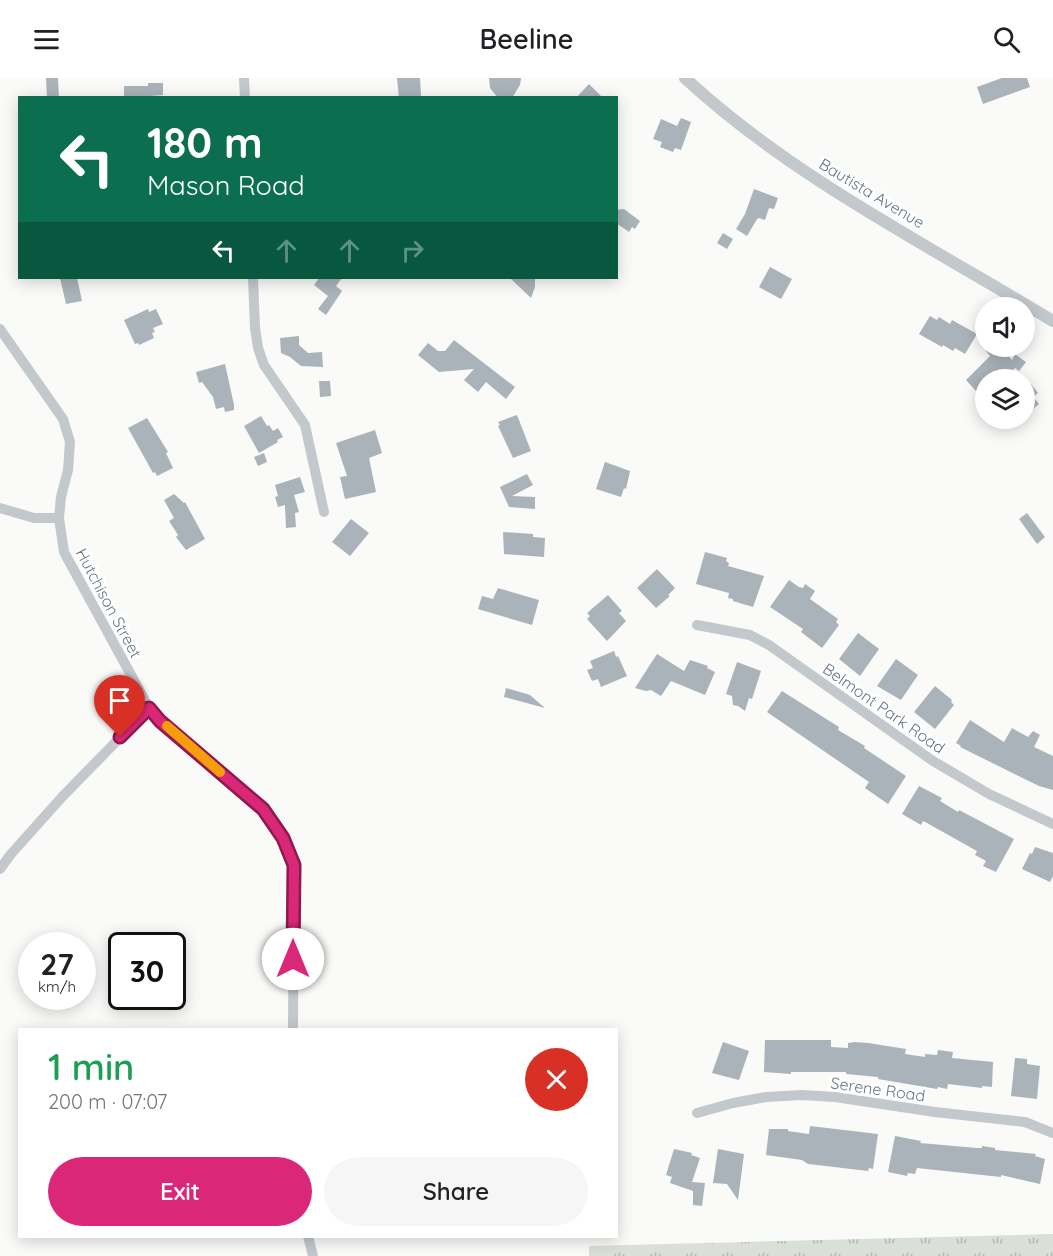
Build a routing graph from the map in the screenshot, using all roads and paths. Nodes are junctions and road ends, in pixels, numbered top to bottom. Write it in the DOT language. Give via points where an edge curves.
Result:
graph roads {
  1 [pos="244,78"];
  2 [pos="685,78"];
  3 [pos="245,96"];
  4 [pos="253,279"];
  5 [pos="1053,321"];
  6 [pos="0,328"];
  7 [pos="0,508"];
  8 [pos="324,512"];
  9 [pos="59,518"];
  10 [pos="697,625"];
  11 [pos="149,708"];
  12 [pos="1053,824"];
  13 [pos="0,869"];
  14 [pos="293,1028"];
  15 [pos="698,1113"];
  16 [pos="1053,1132"];
  17 [pos="308,1238"];
  18 [pos="313,1256"];
  1 -- 3 [label="street"];
  2 -- 5 [label="street, Bautista Avenue" via="807,173"];
  4 -- 8 [label="street" via="258,348 264,365 305,425"];
  6 -- 9 [label="street, Hutchison Street" via="63,419 69,442 68,470"];
  7 -- 9 [label="street" via="34,518"];
  9 -- 11 [label="street, Hutchison Street" via="64,552"];
  10 -- 12 [label="street, Belmont Park Road" via="750,635 768,645 933,762"];
  11 -- 13 [label="street" via="62,797"];
  11 -- 14 [label="street, Hutchison Street" via="263,809 283,838 294,865"];
  15 -- 16 [label="street, Serene Road" via="766,1097 824,1096 1025,1122"];
  17 -- 18 [label="street"];
}
